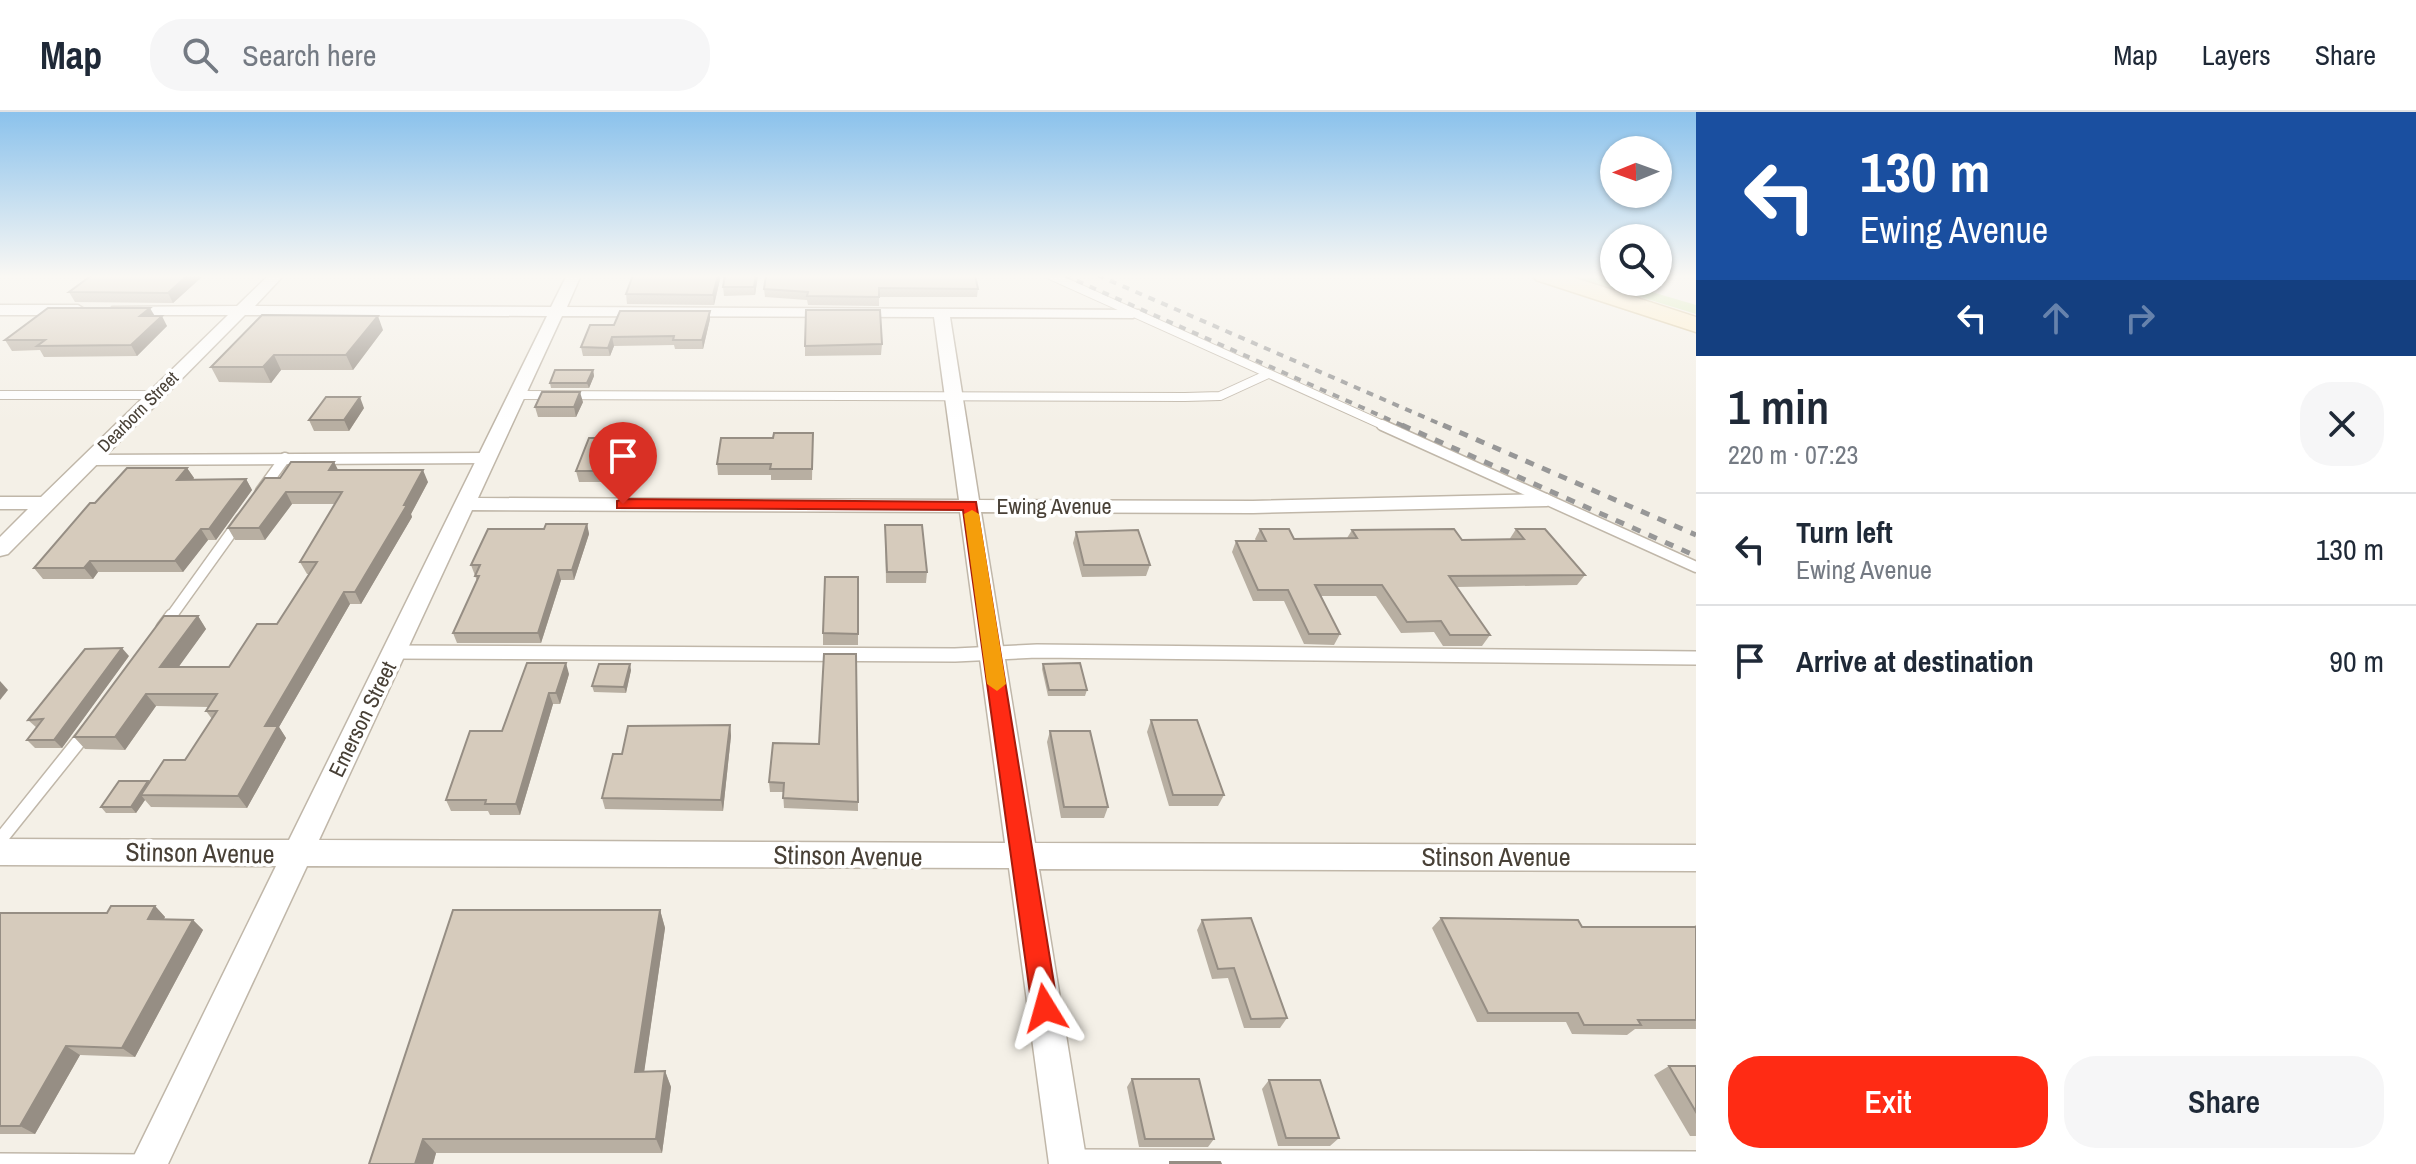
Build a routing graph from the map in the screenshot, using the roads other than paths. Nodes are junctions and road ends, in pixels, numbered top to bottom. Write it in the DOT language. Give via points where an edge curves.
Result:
graph roads {
  1 [pos="227,324"];
  2 [pos="551,324"];
  3 [pos="943,324"];
  4 [pos="1158,324"];
  5 [pos="1268,374"];
  6 [pos="0,395"];
  7 [pos="156,395"];
  8 [pos="517,395"];
  9 [pos="954,397"];
  10 [pos="285,458"];
  11 [pos="487,458"];
  12 [pos="90,460"];
  13 [pos="1547,500"];
  14 [pos="0,503"];
  15 [pos="46,503"];
  16 [pos="465,504"];
  17 [pos="970,505"];
  18 [pos="0,549"];
  19 [pos="1696,567"];
  20 [pos="151,643"];
  21 [pos="394,652"];
  22 [pos="992,654"];
  23 [pos="1696,658"];
  24 [pos="96,718"];
  25 [pos="0,840"];
  26 [pos="0,852"];
  27 [pos="297,854"];
  28 [pos="1023,857"];
  29 [pos="1696,858"];
  30 [pos="1696,1160"];
  31 [pos="1068,1161"];
  32 [pos="0,1162"];
  33 [pos="150,1163"];
  1 -- 7 [label="street, Dearborn Street"];
  2 -- 8 [label="street, Emerson Street"];
  3 -- 9 [label="street"];
  4 -- 5 [label="lane"];
  5 -- 9 [label="lane" via="1220,396"];
  5 -- 13 [label="lane"];
  6 -- 7 [label="lane"];
  7 -- 12 [label="street, Dearborn Street"];
  8 -- 9 [label="lane"];
  8 -- 11 [label="street, Emerson Street"];
  9 -- 17 [label="street"];
  10 -- 11 [label="lane"];
  10 -- 12 [label="lane"];
  10 -- 20 [label="lane"];
  11 -- 16 [label="street, Emerson Street"];
  12 -- 15 [label="street, Dearborn Street"];
  13 -- 17 [label="street, Ewing Avenue" via="1253,507"];
  13 -- 19 [label="lane"];
  14 -- 15 [label="street"];
  15 -- 18 [label="street, Dearborn Street"];
  16 -- 17 [label="street, Ewing Avenue"];
  16 -- 21 [label="street, Emerson Street"];
  17 -- 22 [label="street"];
  21 -- 22 [label="lane"];
  21 -- 27 [label="street, Emerson Street"];
  22 -- 23 [label="lane"];
  22 -- 28 [label="street"];
  24 -- 25 [label="lane"];
  26 -- 27 [label="street, Stinson Avenue"];
  27 -- 28 [label="street, Stinson Avenue"];
  27 -- 33 [label="street, Emerson Street"];
  28 -- 29 [label="street, Stinson Avenue"];
  28 -- 31 [label="street"];
  30 -- 31 [label="lane"];
  32 -- 33 [label="lane"];
}
